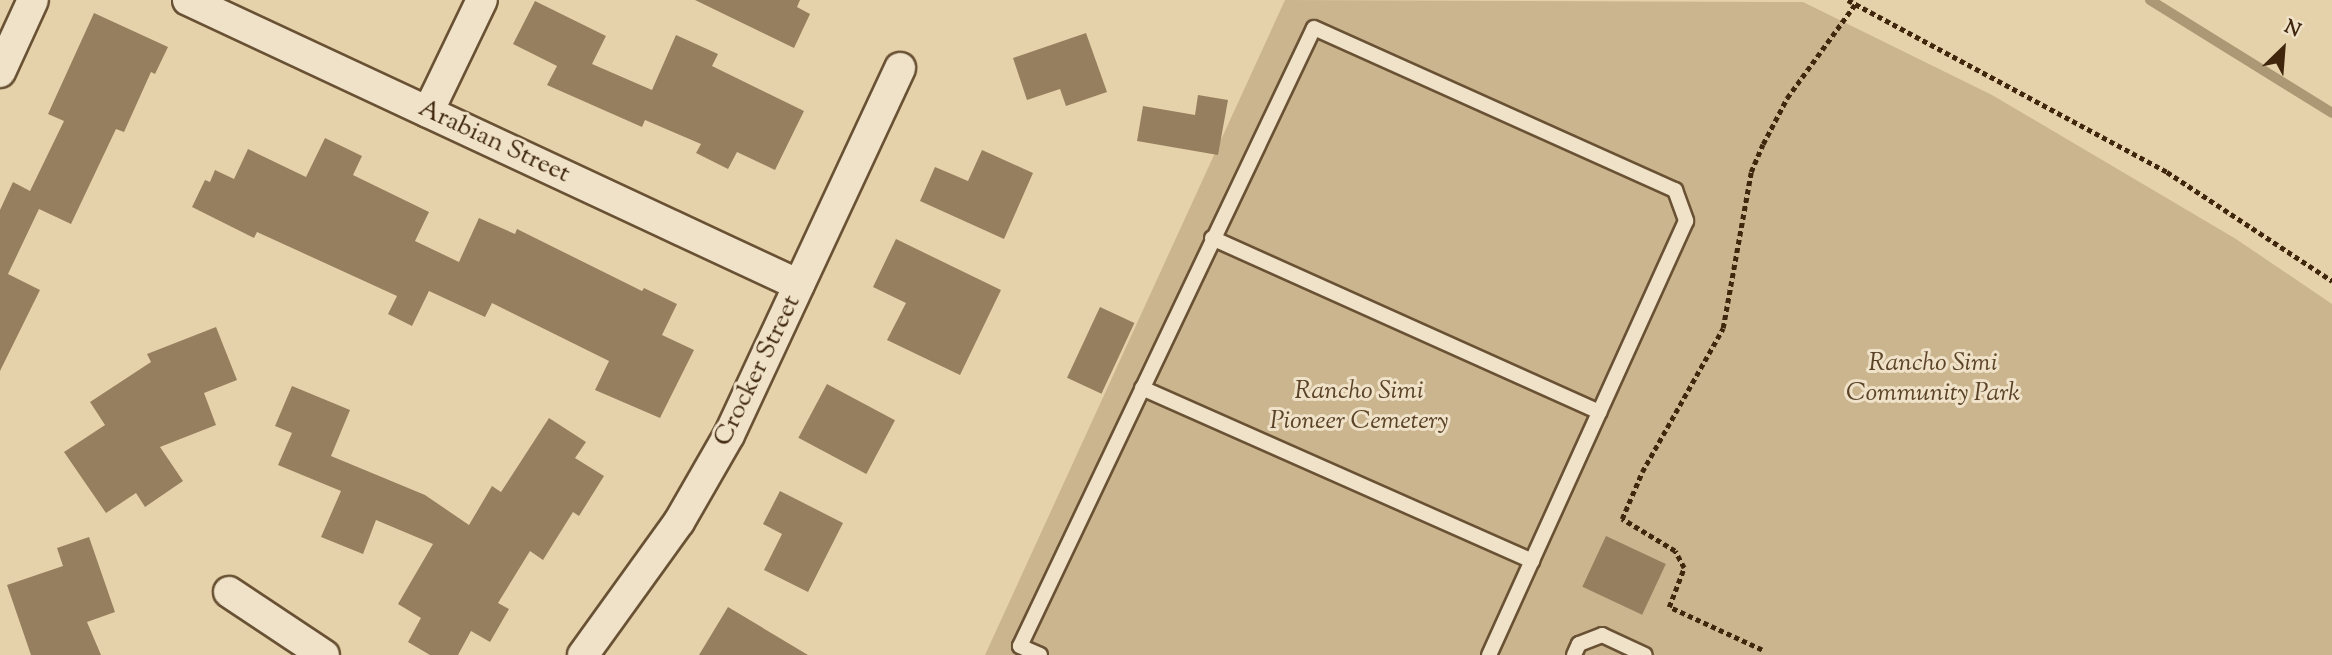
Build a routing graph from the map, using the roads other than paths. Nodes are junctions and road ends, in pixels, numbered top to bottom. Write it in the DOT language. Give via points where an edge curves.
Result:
graph roads {
  1 [pos="33,0"];
  2 [pos="188,0"];
  3 [pos="482,0"];
  4 [pos="900,68"];
  5 [pos="0,72"];
  6 [pos="428,112"];
  7 [pos="1212,238"];
  8 [pos="799,285"];
  9 [pos="1142,388"];
  10 [pos="1600,412"];
  11 [pos="1532,561"];
  12 [pos="229,592"];
  13 [pos="324,655"];
  14 [pos="583,655"];
  15 [pos="1040,655"];
  16 [pos="1489,655"];
  17 [pos="1574,655"];
  18 [pos="1645,655"];
  1 -- 5 [label="street"];
  2 -- 6 [label="street, Arabian Street"];
  3 -- 6 [label="street"];
  4 -- 8 [label="street, Crocker Street"];
  6 -- 8 [label="street, Arabian Street"];
  7 -- 9 [label="lane"];
  7 -- 10 [label="lane"];
  7 -- 10 [label="lane" via="1314,29 1651,178 1675,190 1686,221"];
  8 -- 14 [label="street, Crocker Street" via="729,435 679,522"];
  9 -- 11 [label="lane"];
  9 -- 15 [label="lane" via="1020,646"];
  10 -- 11 [label="lane"];
  11 -- 16 [label="lane"];
  12 -- 13 [label="street"];
  17 -- 18 [label="lane" via="1579,644 1602,635"];
}
